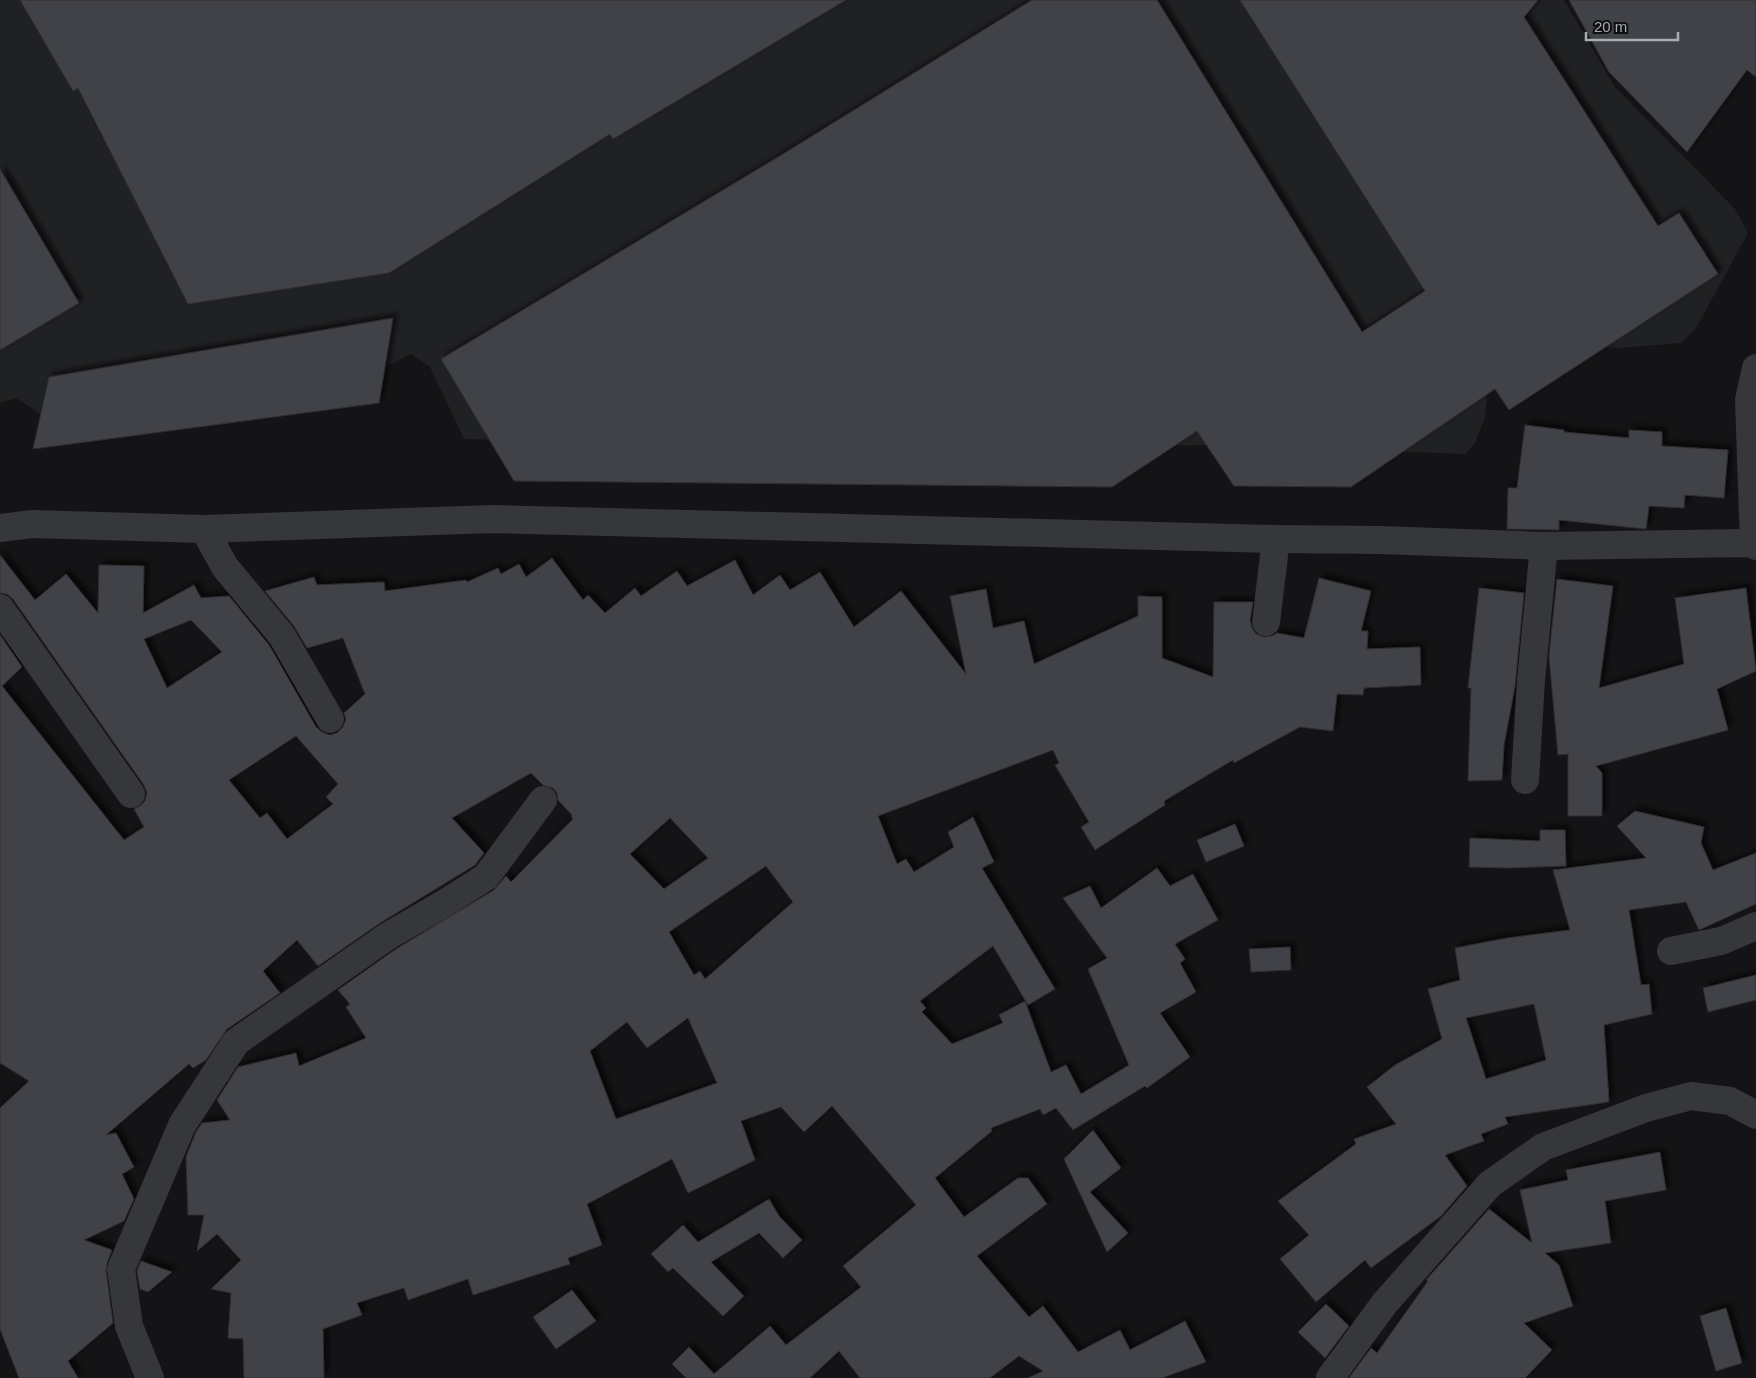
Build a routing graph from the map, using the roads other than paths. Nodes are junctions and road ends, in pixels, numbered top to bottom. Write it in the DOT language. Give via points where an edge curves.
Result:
graph roads {
  1 [pos="1756,368"];
  2 [pos="0,528"];
  3 [pos="204,529"];
  4 [pos="1276,539"];
  5 [pos="1755,545"];
  6 [pos="1544,546"];
  7 [pos="0,608"];
  8 [pos="1266,622"];
  9 [pos="330,720"];
  10 [pos="1525,780"];
  11 [pos="131,794"];
  12 [pos="543,800"];
  13 [pos="1756,926"];
  14 [pos="1671,951"];
  15 [pos="1756,1114"];
  16 [pos="150,1378"];
  17 [pos="1330,1378"];
  1 -- 5 [label="street" via="1749,400"];
  2 -- 3 [label="street" via="32,524"];
  3 -- 4 [label="street" via="493,519"];
  3 -- 9 [label="street" via="225,567 282,636"];
  4 -- 6 [label="street"];
  4 -- 8 [label="street"];
  5 -- 6 [label="street"];
  6 -- 10 [label="street"];
  7 -- 11 [label="street"];
  12 -- 16 [label="street" via="486,877 388,936 236,1042 182,1125 121,1269 129,1326"];
  13 -- 14 [label="street" via="1721,941"];
  15 -- 17 [label="street" via="1730,1101 1690,1096 1646,1108 1543,1147 1490,1184 1384,1304"];
}
